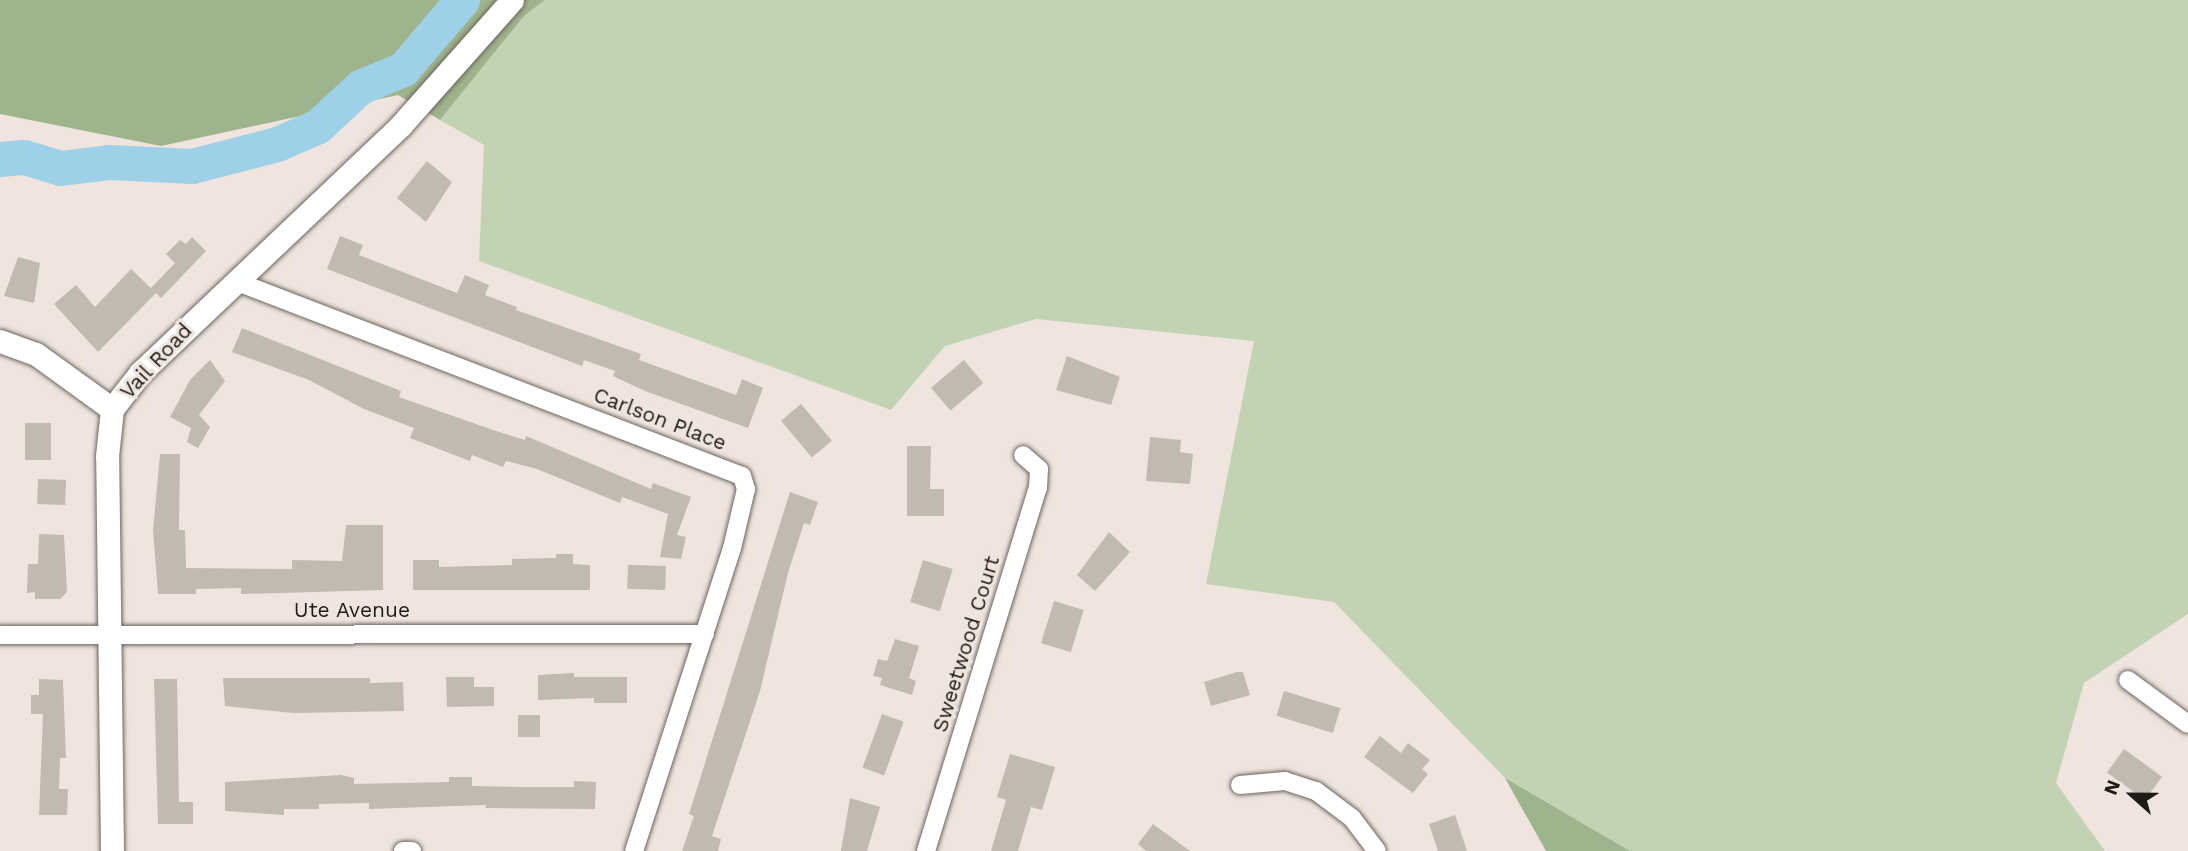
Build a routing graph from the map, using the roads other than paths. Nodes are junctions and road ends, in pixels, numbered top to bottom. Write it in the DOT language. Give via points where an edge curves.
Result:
graph roads {
  1 [pos="512,0"];
  2 [pos="235,281"];
  3 [pos="0,341"];
  4 [pos="112,410"];
  5 [pos="1023,455"];
  6 [pos="705,634"];
  7 [pos="0,635"];
  8 [pos="108,635"];
  9 [pos="2128,680"];
  10 [pos="2188,724"];
  11 [pos="1240,785"];
  12 [pos="112,851"];
  13 [pos="403,851"];
  14 [pos="412,851"];
  15 [pos="634,851"];
  16 [pos="926,851"];
  17 [pos="1377,851"];
  1 -- 2 [label="street, Vail Road" via="401,125"];
  2 -- 4 [label="street, Vail Road" via="132,381"];
  2 -- 6 [label="street, Carlson Place" via="741,476 746,489"];
  3 -- 4 [label="street" via="36,354"];
  4 -- 8 [label="street, Vail Road" via="107,431"];
  5 -- 16 [label="street, Sweetwood Court" via="1039,469 1038,488"];
  6 -- 8 [label="street, Ute Avenue"];
  6 -- 15 [label="street, Carlson Place"];
  7 -- 8 [label="street, Ute Avenue"];
  8 -- 12 [label="street, Vail Road"];
  9 -- 10 [label="street"];
  11 -- 17 [label="street" via="1284,781 1316,791 1352,818"];
  13 -- 14 [label="street"];
}
